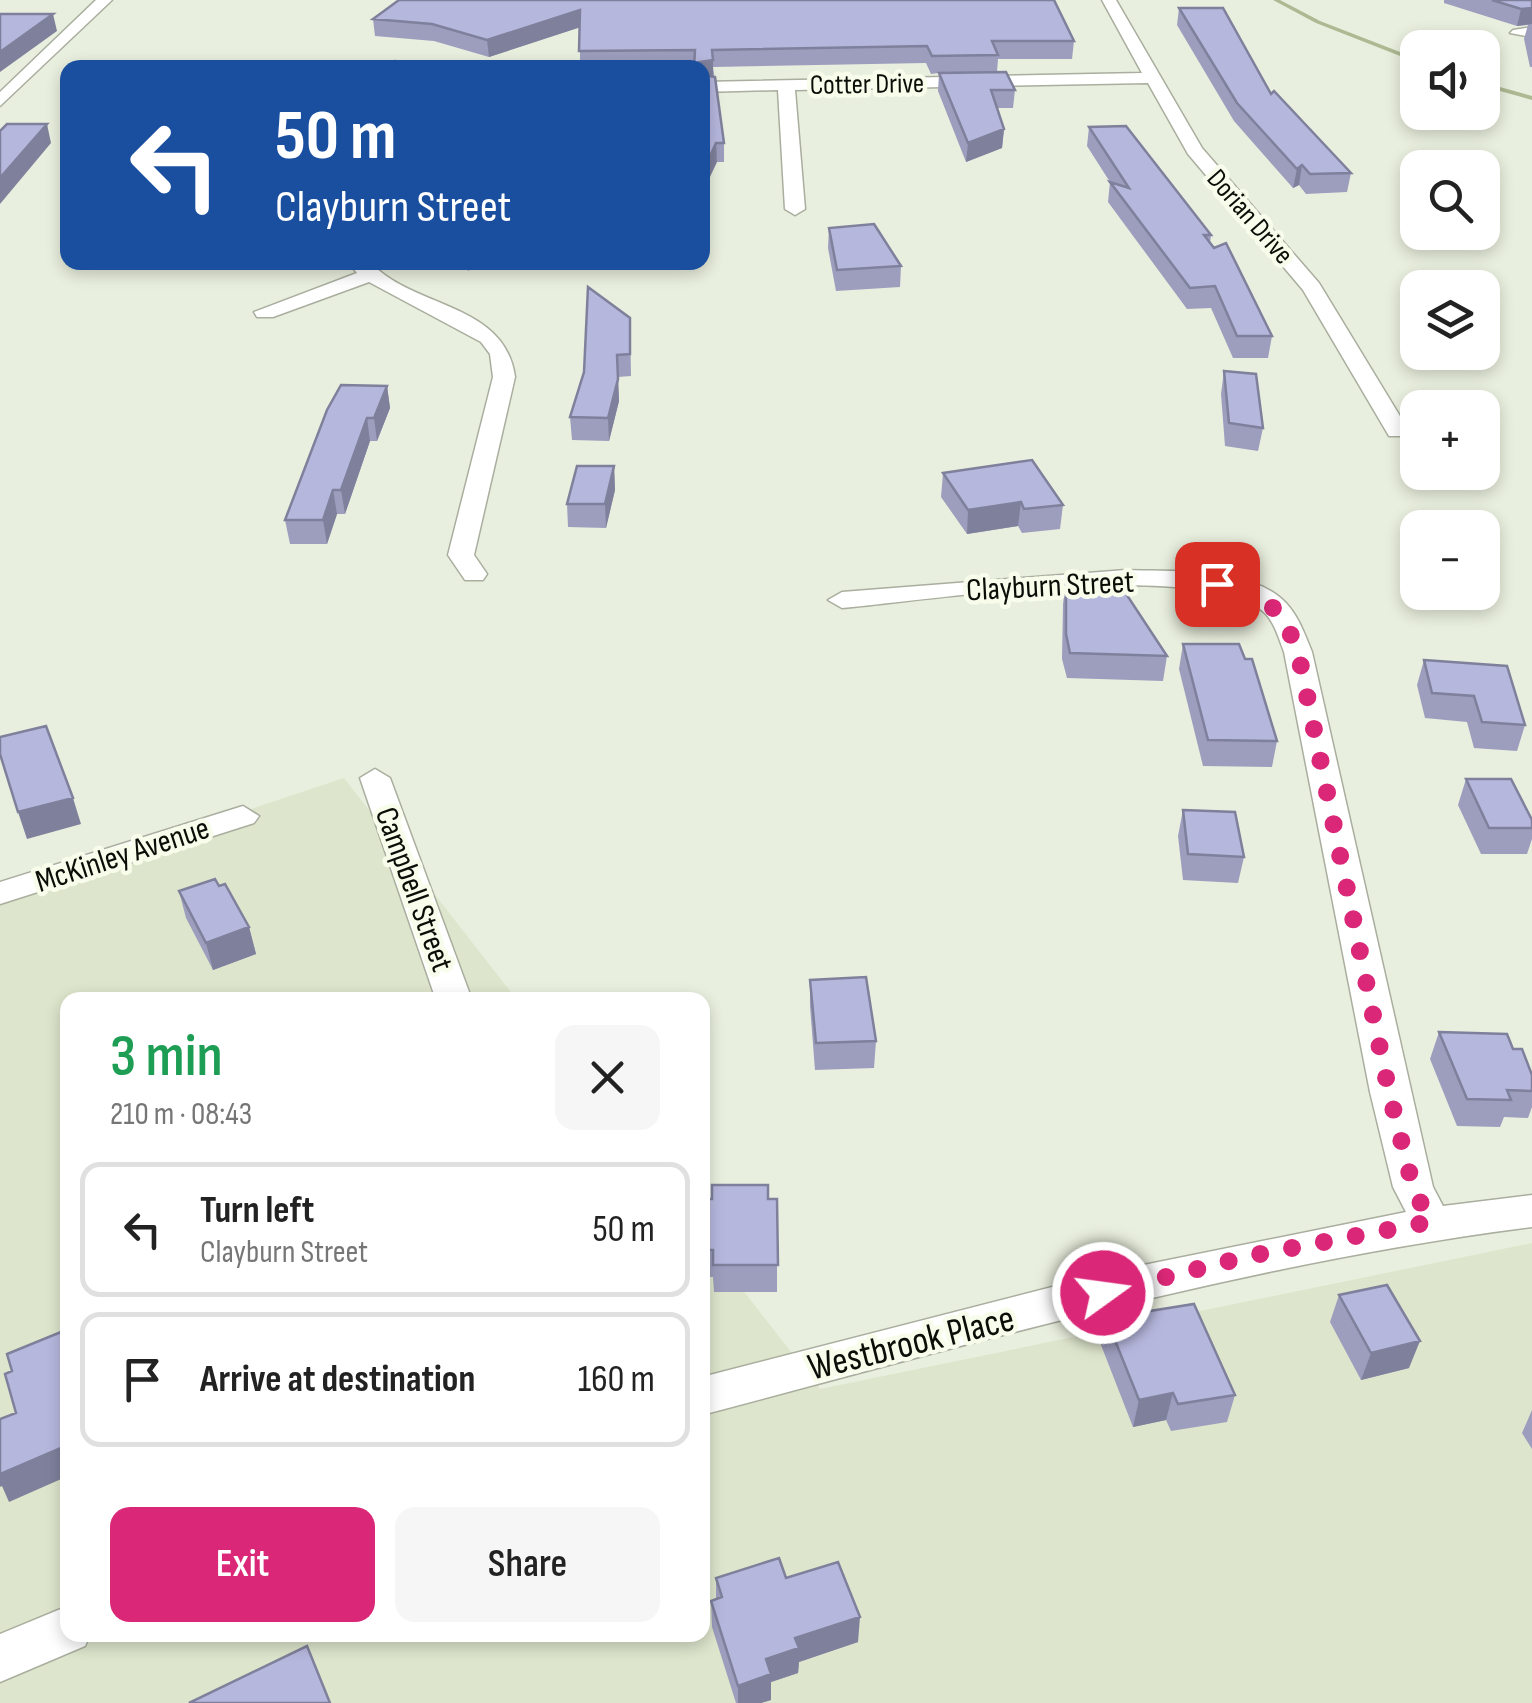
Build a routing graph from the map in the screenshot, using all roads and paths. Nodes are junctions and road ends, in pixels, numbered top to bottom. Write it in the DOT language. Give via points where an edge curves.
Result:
graph roads {
  1 [pos="106,0"];
  2 [pos="1109,0"];
  3 [pos="1152,78"];
  4 [pos="786,85"];
  5 [pos="710,87"];
  6 [pos="0,101"];
  7 [pos="796,209"];
  8 [pos="362,270"];
  9 [pos="366,270"];
  10 [pos="266,312"];
  11 [pos="1396,431"];
  12 [pos="474,574"];
  13 [pos="842,600"];
  14 [pos="375,778"];
  15 [pos="243,816"];
  16 [pos="0,892"];
  17 [pos="451,992"];
  18 [pos="1532,1211"];
  19 [pos="1430,1222"];
  20 [pos="710,1394"];
  21 [pos="60,1632"];
  22 [pos="0,1658"];
  1 -- 6 [label="street"];
  2 -- 3 [label="street, Dorian Drive"];
  3 -- 4 [label="street, Cotter Drive"];
  3 -- 11 [label="street, Dorian Drive" via="1194,150 1312,286"];
  4 -- 5 [label="street, Cotter Drive"];
  4 -- 7 [label="street"];
  8 -- 10 [label="street"];
  9 -- 12 [label="street" via="471,324 501,354 504,377 461,555"];
  13 -- 19 [label="street, Clayburn Street" via="1151,579 1243,590 1284,617 1298,652 1389,1092 1413,1187"];
  14 -- 17 [label="street, Campbell Street"];
  15 -- 16 [label="street, McKinley Avenue"];
  18 -- 19 [label="street, Westbrook Place"];
  19 -- 20 [label="street, Westbrook Place" via="1249,1256"];
  21 -- 22 [label="street"];
}
